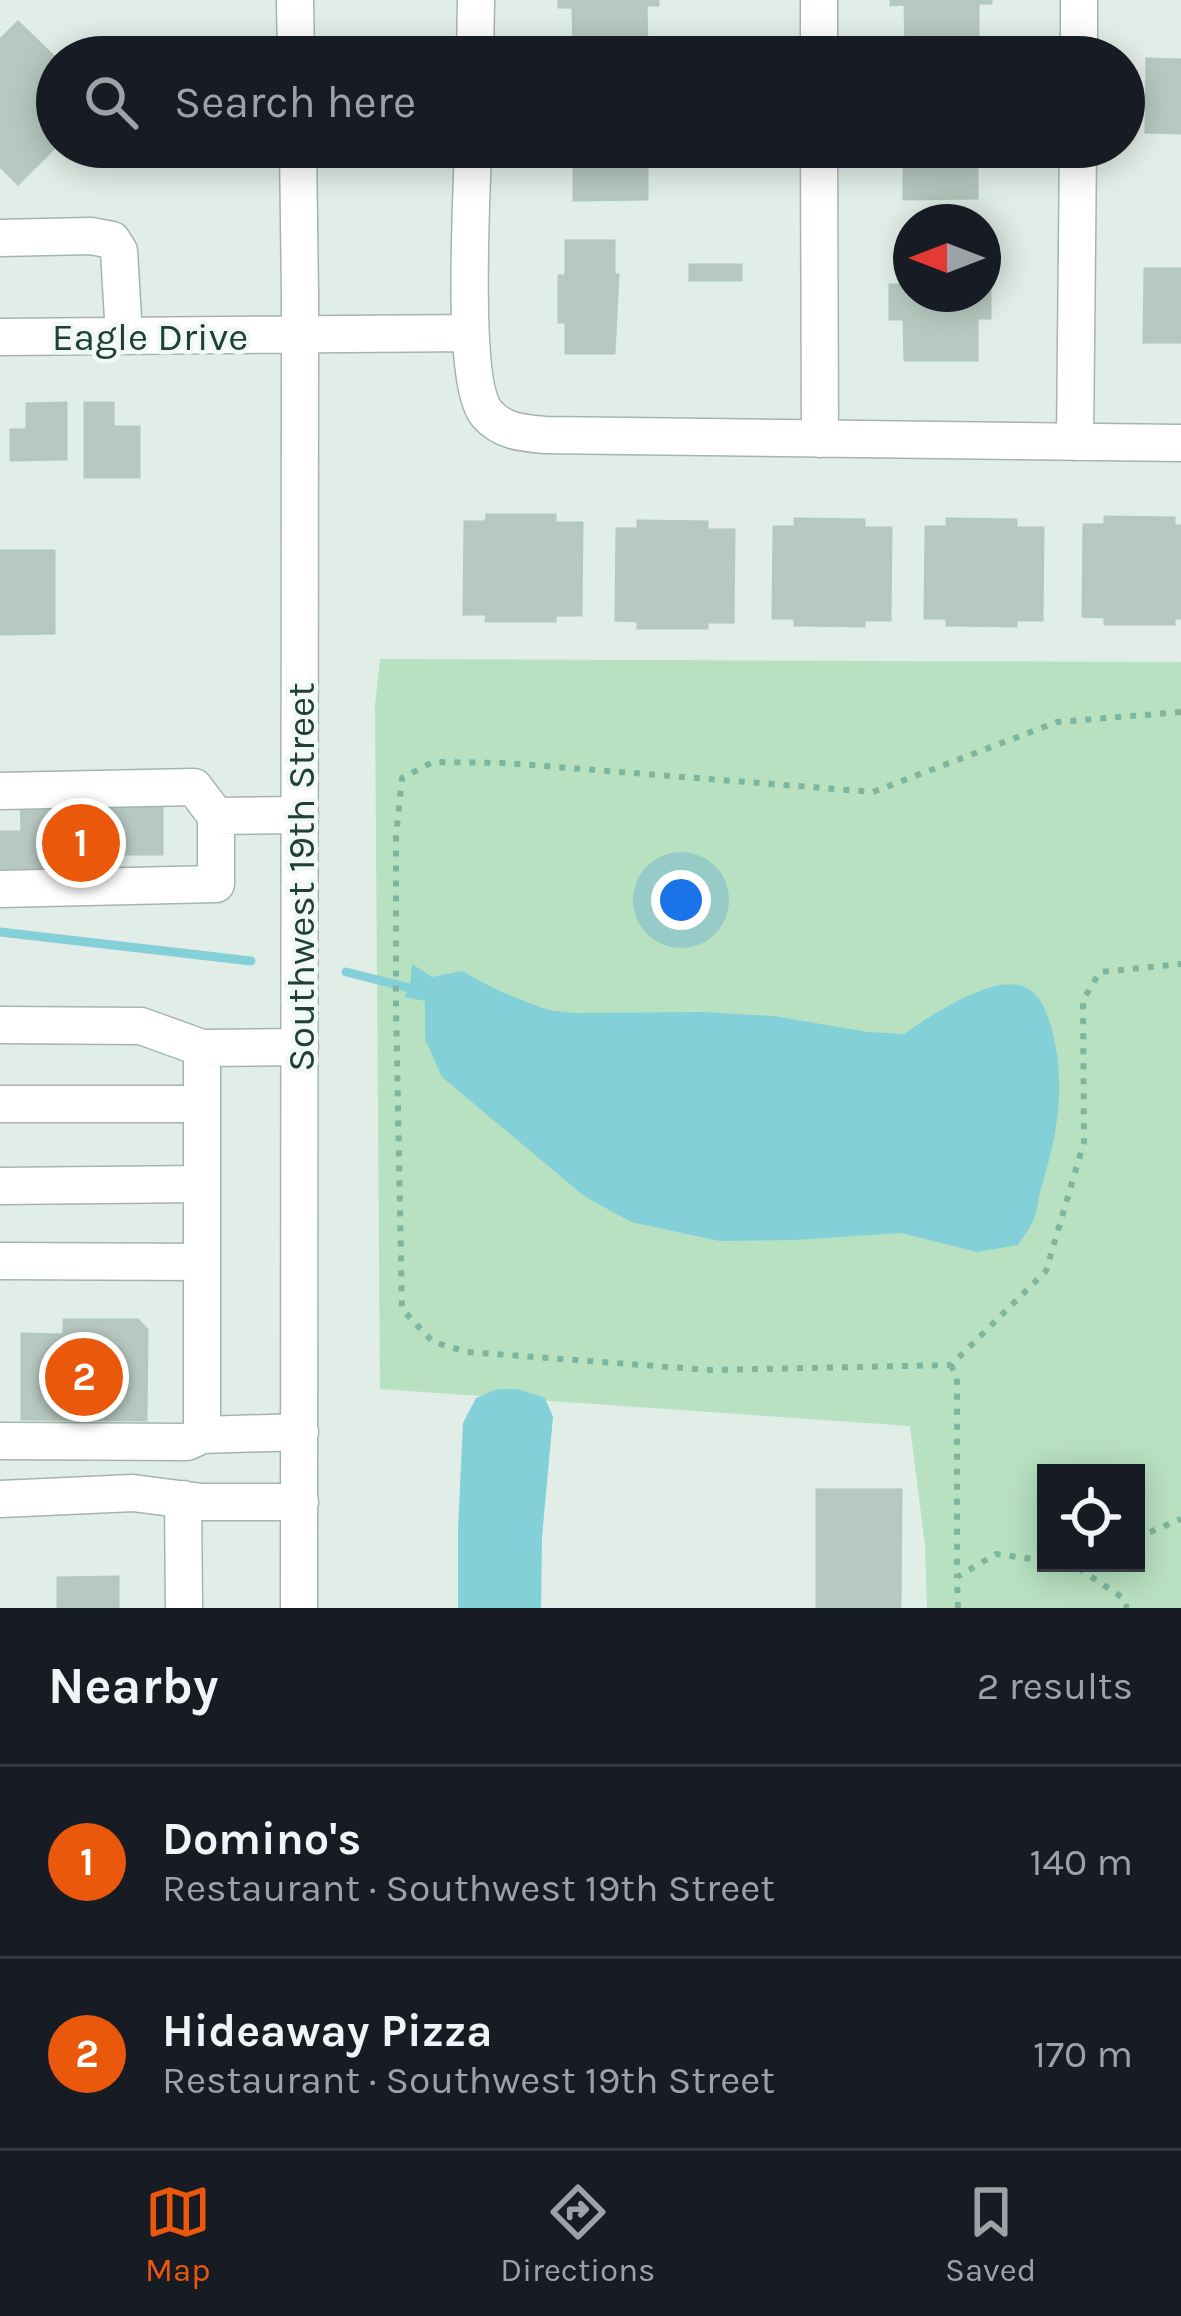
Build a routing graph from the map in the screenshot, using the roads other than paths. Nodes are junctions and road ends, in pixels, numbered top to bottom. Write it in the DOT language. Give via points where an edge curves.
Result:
graph roads {
  1 [pos="295,0"];
  2 [pos="476,0"];
  3 [pos="819,0"];
  4 [pos="1079,0"];
  5 [pos="296,36"];
  6 [pos="475,36"];
  7 [pos="819,36"];
  8 [pos="1079,36"];
  9 [pos="298,168"];
  10 [pos="473,168"];
  11 [pos="819,168"];
  12 [pos="1078,168"];
  13 [pos="0,238"];
  14 [pos="470,333"];
  15 [pos="300,334"];
  16 [pos="124,336"];
  17 [pos="0,337"];
  18 [pos="820,439"];
  19 [pos="1075,442"];
  20 [pos="1181,443"];
  21 [pos="0,791"];
  22 [pos="300,814"];
  23 [pos="215,816"];
  24 [pos="0,889"];
  25 [pos="0,1025"];
  26 [pos="300,1047"];
  27 [pos="202,1048"];
  28 [pos="0,1104"];
  29 [pos="201,1104"];
  30 [pos="201,1184"];
  31 [pos="0,1186"];
  32 [pos="0,1261"];
  33 [pos="201,1262"];
  34 [pos="300,1432"];
  35 [pos="202,1435"];
  36 [pos="0,1442"];
  37 [pos="0,1499"];
  38 [pos="183,1499"];
  39 [pos="300,1502"];
  40 [pos="184,1608"];
  41 [pos="299,1608"];
  1 -- 5 [label="street"];
  2 -- 6 [label="street"];
  3 -- 7 [label="street"];
  4 -- 8 [label="street"];
  9 -- 15 [label="street, Southwest 19th Street"];
  10 -- 14 [label="street"];
  11 -- 18 [label="street"];
  12 -- 19 [label="street"];
  13 -- 16 [label="street" via="112,240"];
  14 -- 15 [label="street, Eagle Drive"];
  14 -- 18 [label="street" via="476,391 485,412 510,432"];
  15 -- 16 [label="street, Eagle Drive"];
  15 -- 22 [label="street, Southwest 19th Street"];
  16 -- 17 [label="street, Eagle Drive"];
  18 -- 19 [label="street"];
  19 -- 20 [label="street"];
  21 -- 23 [label="street" via="194,787"];
  22 -- 23 [label="street"];
  22 -- 26 [label="street, Southwest 19th Street"];
  23 -- 24 [label="street" via="215,884"];
  25 -- 27 [label="street" via="141,1026"];
  26 -- 27 [label="street"];
  26 -- 34 [label="street, Southwest 19th Street"];
  27 -- 29 [label="street"];
  28 -- 29 [label="street"];
  29 -- 30 [label="street"];
  30 -- 31 [label="street"];
  30 -- 33 [label="street"];
  32 -- 33 [label="street"];
  33 -- 35 [label="street"];
  34 -- 35 [label="street"];
  34 -- 39 [label="street, Southwest 19th Street"];
  35 -- 36 [label="street" via="187,1442"];
  37 -- 38 [label="street"];
  38 -- 39 [label="street"];
  38 -- 40 [label="street"];
  39 -- 41 [label="street, Southwest 19th Street"];
}
